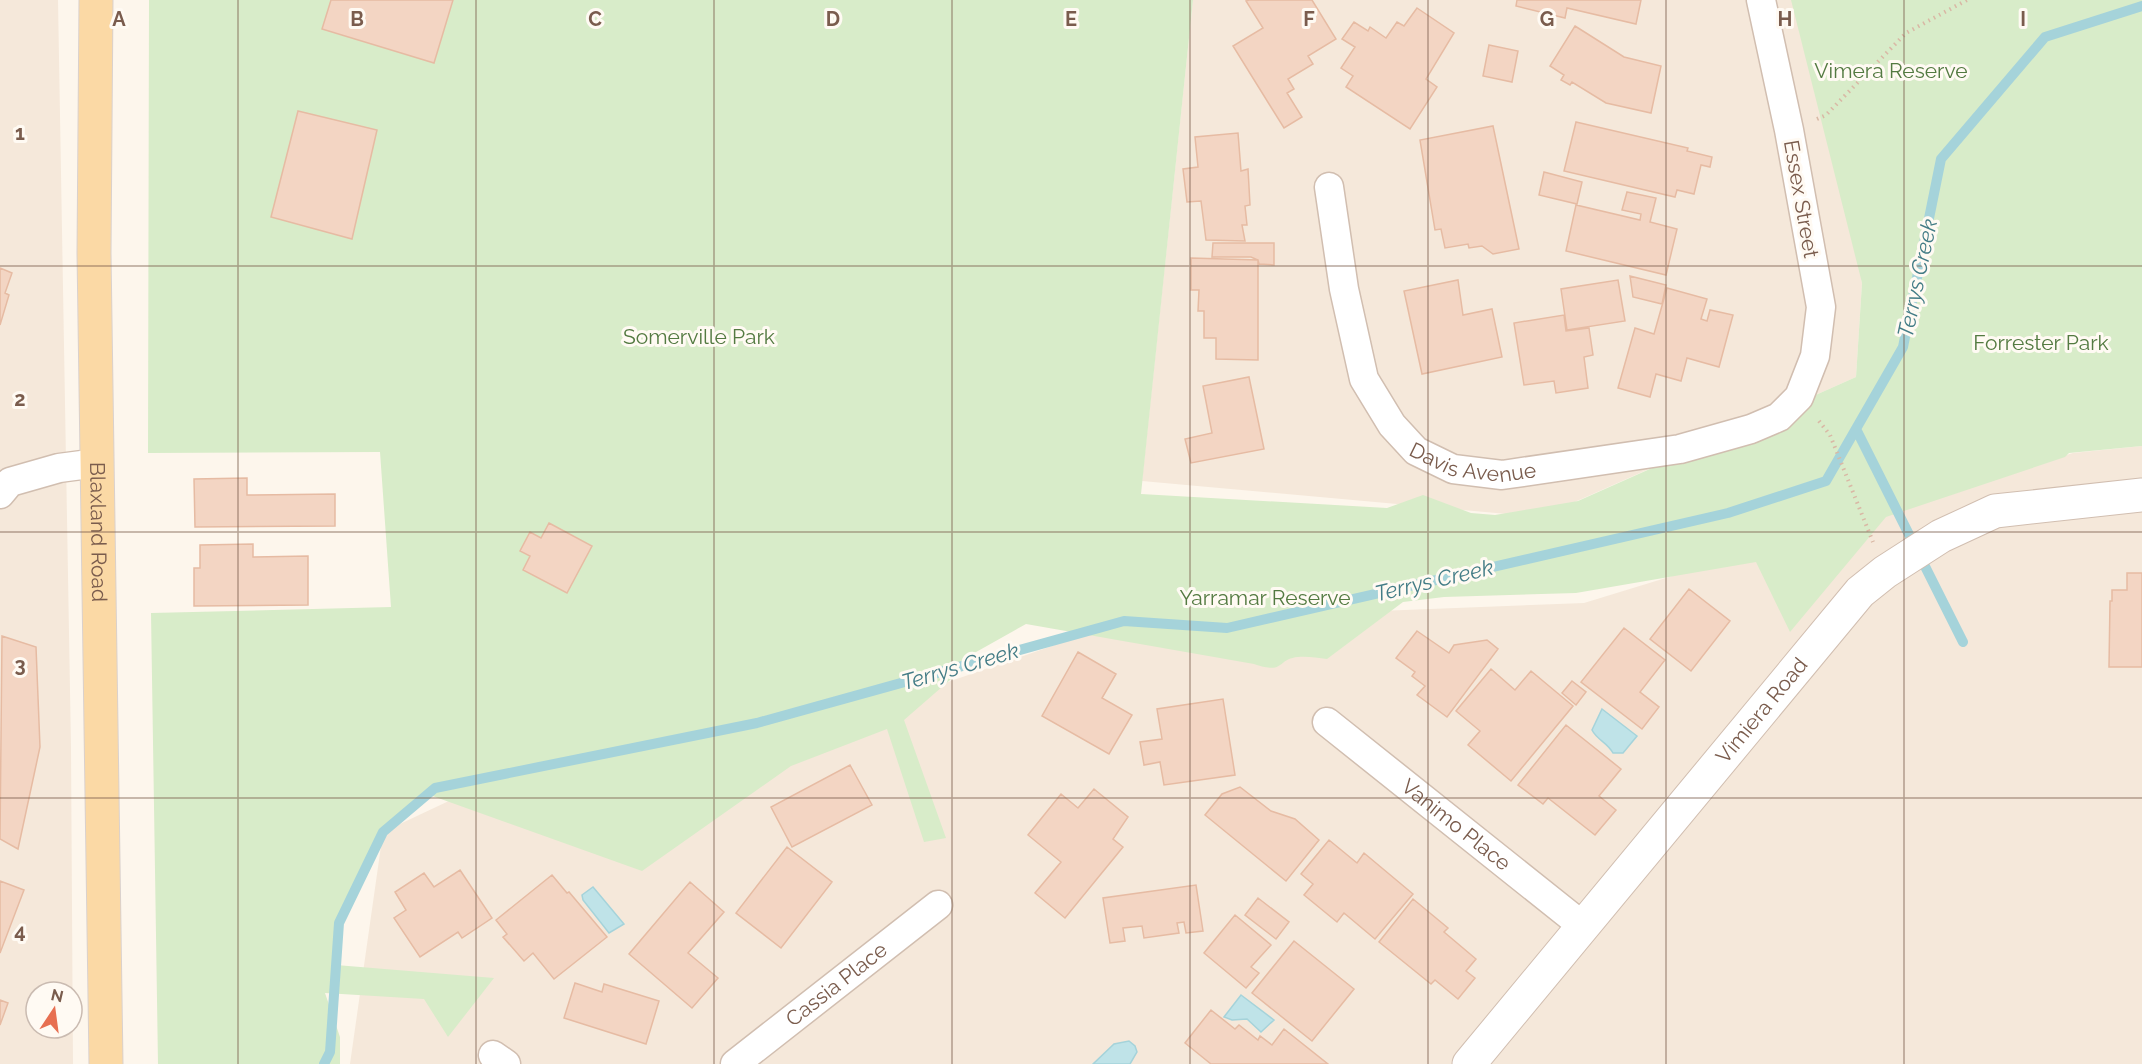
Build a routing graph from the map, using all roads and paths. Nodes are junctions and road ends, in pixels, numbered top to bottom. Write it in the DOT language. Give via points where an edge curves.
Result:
graph roads {
  1 [pos="96,0"];
  2 [pos="1761,0"];
  3 [pos="1967,0"];
  4 [pos="1788,130"];
  5 [pos="1329,187"];
  6 [pos="1799,397"];
  7 [pos="1830,435"];
  8 [pos="97,463"];
  9 [pos="0,494"];
  10 [pos="2142,495"];
  11 [pos="1885,572"];
  12 [pos="1327,722"];
  13 [pos="938,905"];
  14 [pos="1584,927"];
  15 [pos="106,1064"];
  16 [pos="735,1064"];
  17 [pos="1469,1064"];
  1 -- 8 [label="main road, Blaxland Road"];
  2 -- 4 [label="street, Essex Street"];
  3 -- 4 [label="path" via="1906,33 1826,115"];
  4 -- 6 [label="street, Essex Street" via="1821,307 1815,356"];
  5 -- 6 [label="street, Davis Avenue" via="1344,289 1364,379 1392,425 1416,451 1453,469 1502,475 1680,449 1779,417"];
  7 -- 11 [label="path"];
  8 -- 9 [label="street" via="59,468 10,482"];
  8 -- 15 [label="main road, Blaxland Road"];
  10 -- 11 [label="street, Vimiera Road" via="1995,511 1941,536"];
  11 -- 14 [label="street, Vimiera Road" via="1860,592"];
  12 -- 14 [label="street, Vanimo Place"];
  13 -- 16 [label="street, Cassia Place"];
  14 -- 17 [label="street, Vimiera Road"];
}
